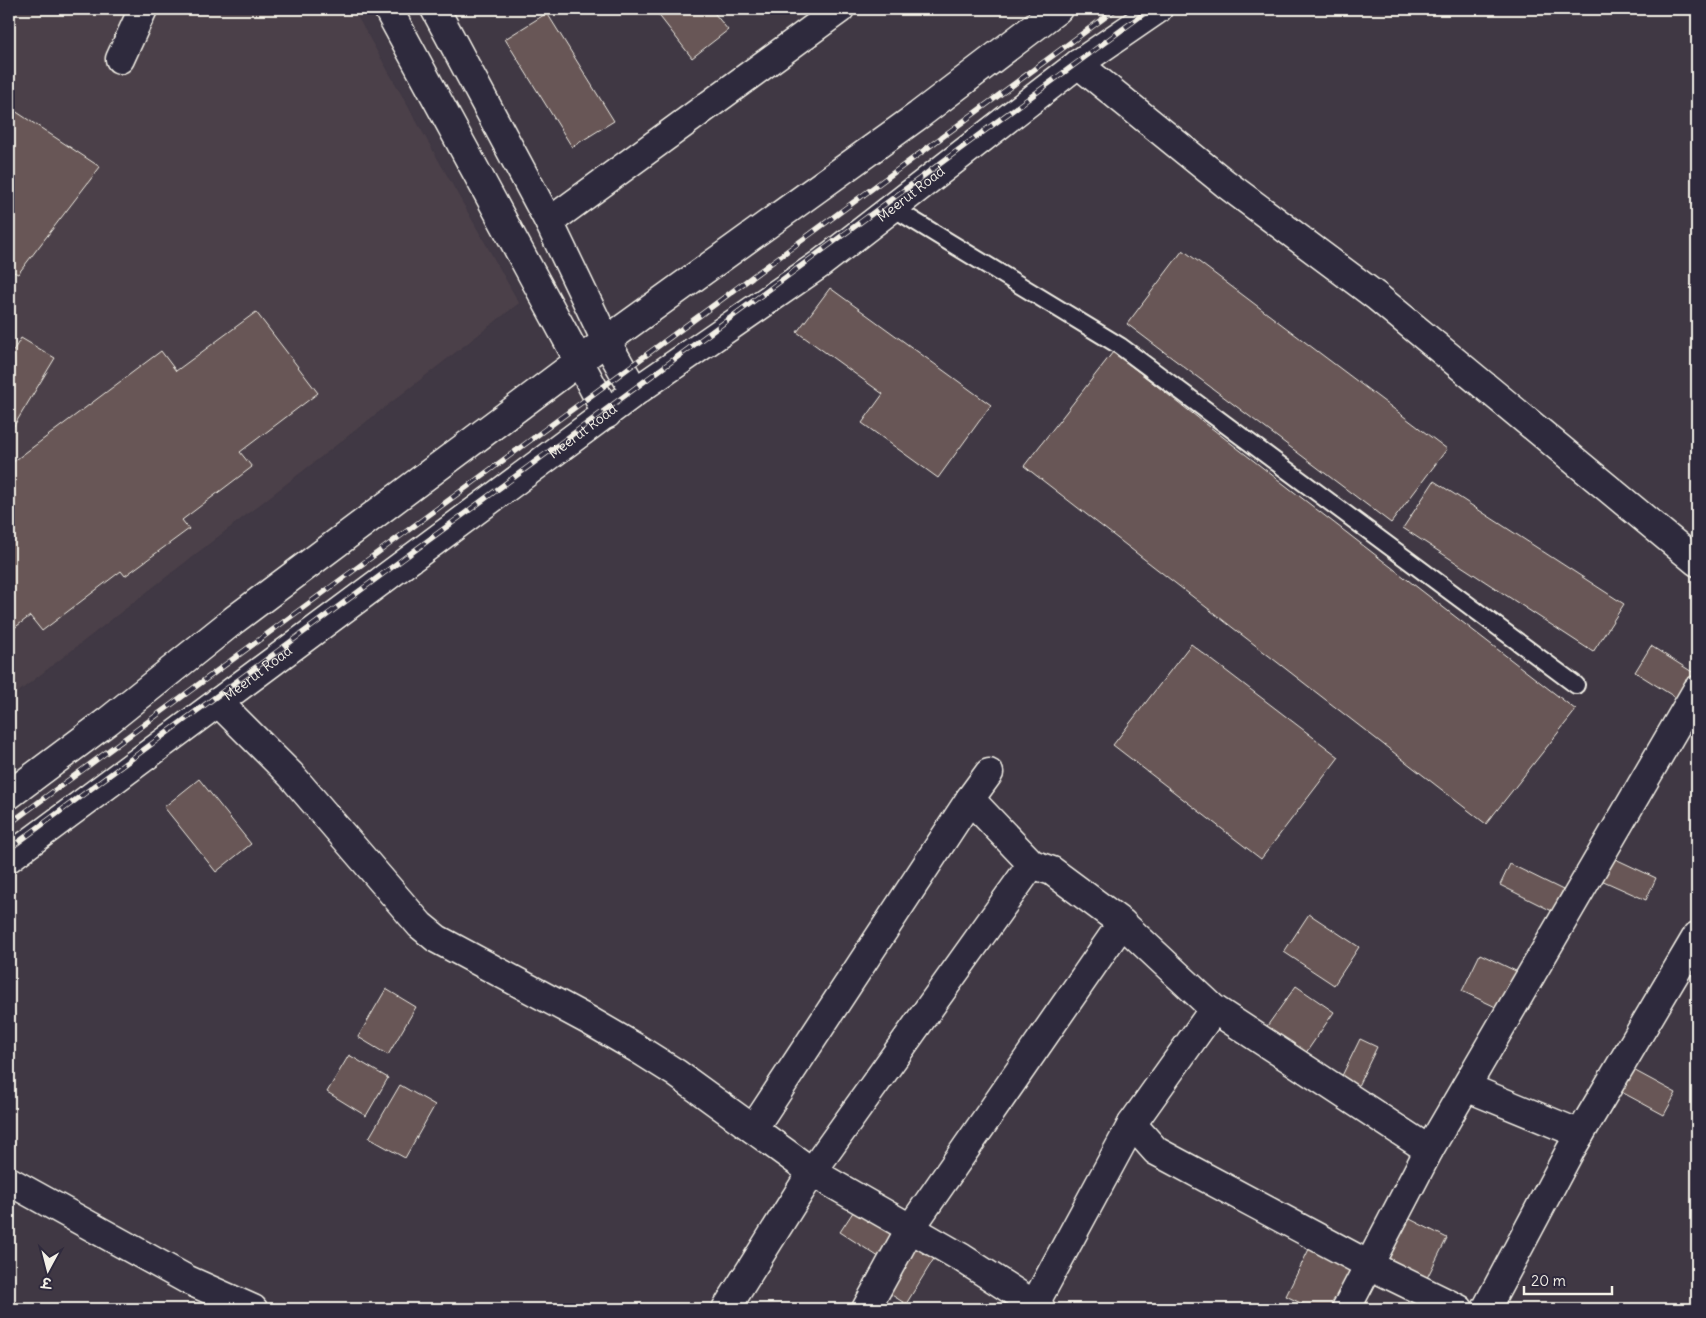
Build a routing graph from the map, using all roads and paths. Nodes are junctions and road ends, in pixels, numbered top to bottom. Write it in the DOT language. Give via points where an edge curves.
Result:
graph roads {
  1 [pos="143,9"];
  2 [pos="388,9"];
  3 [pos="435,9"];
  4 [pos="840,9"];
  5 [pos="1058,9"];
  6 [pos="1158,9"];
  7 [pos="120,59"];
  8 [pos="1078,64"];
  9 [pos="893,208"];
  10 [pos="550,222"];
  11 [pos="568,261"];
  12 [pos="535,280"];
  13 [pos="606,341"];
  14 [pos="579,361"];
  15 [pos="635,392"];
  16 [pos="608,414"];
  17 [pos="1697,562"];
  18 [pos="1576,685"];
  19 [pos="1697,690"];
  20 [pos="218,702"];
  21 [pos="989,773"];
  22 [pos="9,795"];
  23 [pos="970,799"];
  24 [pos="9,858"];
  25 [pos="1032,864"];
  26 [pos="1122,923"];
  27 [pos="1697,936"];
  28 [pos="1214,1009"];
  29 [pos="1466,1086"];
  30 [pos="1132,1124"];
  31 [pos="753,1129"];
  32 [pos="1580,1134"];
  33 [pos="1429,1150"];
  34 [pos="812,1172"];
  35 [pos="9,1181"];
  36 [pos="910,1229"];
  37 [pos="1371,1266"];
  38 [pos="1036,1308"];
  39 [pos="253,1309"];
  40 [pos="726,1309"];
  41 [pos="866,1309"];
  42 [pos="1346,1309"];
  43 [pos="1459,1309"];
  44 [pos="1486,1309"];
  1 -- 7 [label="street"];
  2 -- 12 [label="street"];
  3 -- 10 [label="street"];
  4 -- 10 [label="street"];
  5 -- 13 [label="street" via="911,121"];
  6 -- 8 [label="street, Meerut Road"];
  8 -- 9 [label="street, Meerut Road"];
  8 -- 17 [label="street" via="1226,184 1376,296"];
  9 -- 15 [label="street, Meerut Road" via="820,264"];
  9 -- 18 [label="lane" via="1120,346"];
  10 -- 11 [label="street"];
  11 -- 12 [label="street"];
  11 -- 13 [label="street"];
  12 -- 14 [label="street"];
  13 -- 14 [label="street"];
  13 -- 15 [label="street"];
  14 -- 16 [label="street"];
  14 -- 22 [label="street" via="234,620"];
  15 -- 16 [label="street, Meerut Road"];
  16 -- 20 [label="street, Meerut Road"];
  19 -- 29 [label="street"];
  20 -- 24 [label="street, Meerut Road"];
  20 -- 31 [label="street" via="291,775 420,925 437,940 638,1049"];
  21 -- 23 [label="street"];
  23 -- 25 [label="street"];
  23 -- 31 [label="street"];
  25 -- 26 [label="street" via="1052,871"];
  25 -- 34 [label="street"];
  26 -- 28 [label="street"];
  26 -- 36 [label="street"];
  27 -- 32 [label="street"];
  28 -- 30 [label="street"];
  28 -- 33 [label="street"];
  29 -- 32 [label="street"];
  29 -- 33 [label="street"];
  30 -- 37 [label="street" via="1156,1151"];
  30 -- 38 [label="street"];
  31 -- 34 [label="street"];
  32 -- 44 [label="street"];
  33 -- 37 [label="street"];
  34 -- 36 [label="street"];
  34 -- 40 [label="street"];
  35 -- 39 [label="street" via="188,1280"];
  36 -- 38 [label="street" via="962,1258"];
  36 -- 41 [label="street"];
  37 -- 42 [label="street"];
  37 -- 43 [label="street"];
}
